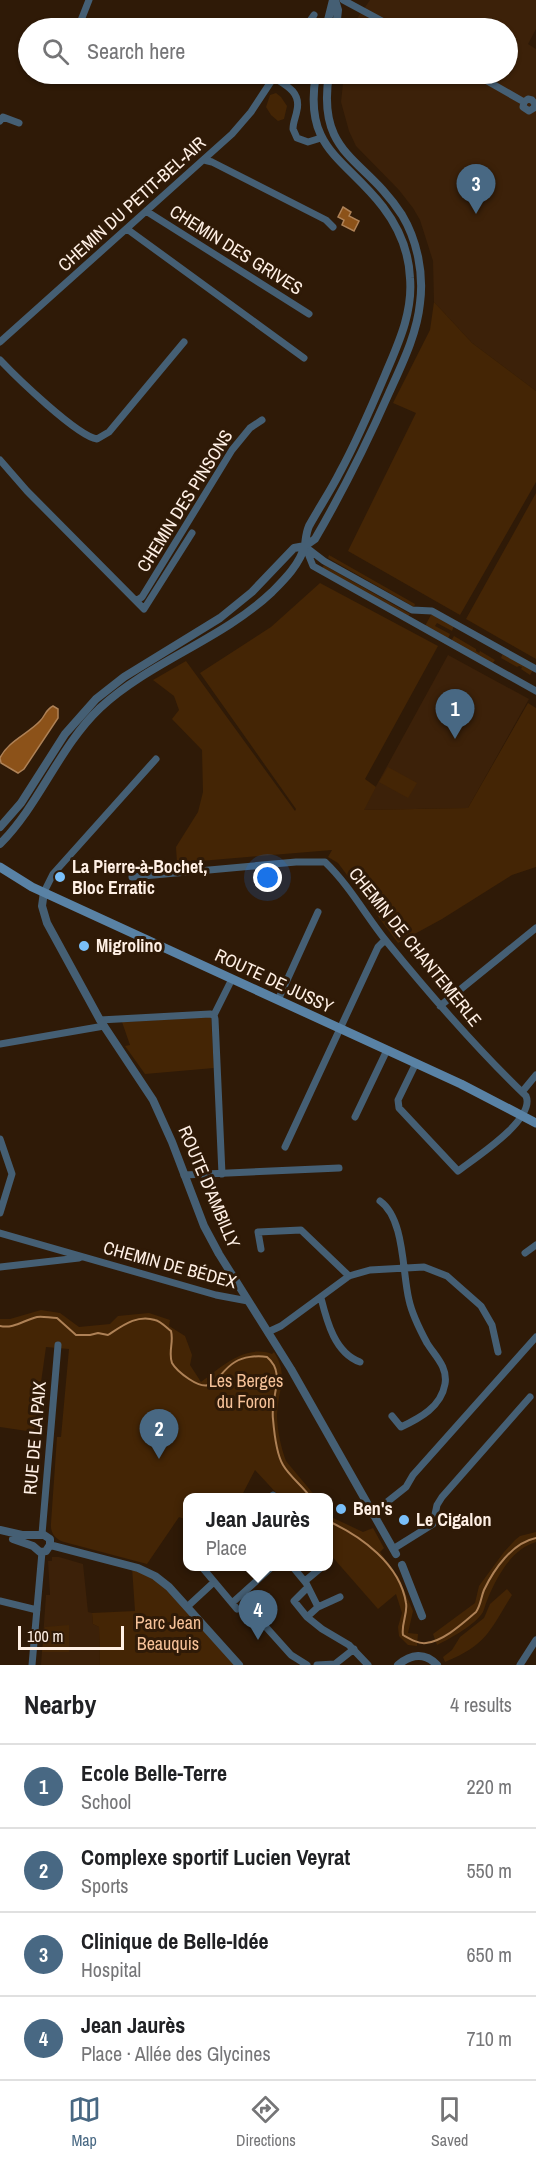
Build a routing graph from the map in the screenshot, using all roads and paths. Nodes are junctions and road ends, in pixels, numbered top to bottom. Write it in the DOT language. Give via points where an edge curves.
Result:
graph roads {
  1 [pos="89,0"];
  2 [pos="334,0"];
  3 [pos="343,0"];
  4 [pos="314,15"];
  5 [pos="82,18"];
  6 [pos="312,18"];
  7 [pos="329,18"];
  8 [pos="337,18"];
  9 [pos="376,18"];
  10 [pos="268,84"];
  11 [pos="285,84"];
  12 [pos="315,84"];
  13 [pos="328,84"];
  14 [pos="495,84"];
  15 [pos="532,102"];
  16 [pos="0,121"];
  17 [pos="19,123"];
  18 [pos="333,133"];
  19 [pos="321,138"];
  20 [pos="204,160"];
  21 [pos="146,211"];
  22 [pos="333,227"];
  23 [pos="127,229"];
  24 [pos="309,314"];
  25 [pos="0,342"];
  26 [pos="184,342"];
  27 [pos="304,358"];
  28 [pos="0,360"];
  29 [pos="262,420"];
  30 [pos="0,460"];
  31 [pos="192,532"];
  32 [pos="305,546"];
  33 [pos="136,601"];
  34 [pos="536,669"];
  35 [pos="536,691"];
  36 [pos="156,759"];
  37 [pos="0,827"];
  38 [pos="0,844"];
  39 [pos="0,867"];
  40 [pos="132,877"];
  41 [pos="44,892"];
  42 [pos="318,912"];
  43 [pos="536,928"];
  44 [pos="385,940"];
  45 [pos="232,979"];
  46 [pos="278,1000"];
  47 [pos="440,1006"];
  48 [pos="213,1015"];
  49 [pos="102,1023"];
  50 [pos="340,1029"];
  51 [pos="0,1044"];
  52 [pos="387,1050"];
  53 [pos="416,1064"];
  54 [pos="536,1075"];
  55 [pos="522,1092"];
  56 [pos="525,1117"];
  57 [pos="355,1118"];
  58 [pos="536,1123"];
  59 [pos="0,1139"];
  60 [pos="285,1147"];
  61 [pos="339,1168"];
  62 [pos="222,1174"];
  63 [pos="184,1175"];
  64 [pos="380,1201"];
  65 [pos="0,1213"];
  66 [pos="0,1233"];
  67 [pos="536,1245"];
  68 [pos="261,1249"];
  69 [pos="525,1253"];
  70 [pos="85,1258"];
  71 [pos="0,1267"];
  72 [pos="404,1268"];
  73 [pos="349,1276"];
  74 [pos="321,1298"];
  75 [pos="248,1301"];
  76 [pos="268,1332"];
  77 [pos="536,1337"];
  78 [pos="58,1345"];
  79 [pos="498,1352"];
  80 [pos="360,1362"];
  81 [pos="530,1398"];
  82 [pos="392,1416"];
  83 [pos="372,1514"];
  84 [pos="0,1530"];
  85 [pos="40,1535"];
  86 [pos="0,1536"];
  87 [pos="50,1545"];
  88 [pos="33,1546"];
  89 [pos="395,1551"];
  90 [pos="42,1552"];
  91 [pos="402,1565"];
  92 [pos="205,1571"];
  93 [pos="268,1571"];
  94 [pos="296,1571"];
  95 [pos="319,1571"];
  96 [pos="214,1582"];
  97 [pos="306,1585"];
  98 [pos="340,1597"];
  99 [pos="0,1601"];
  100 [pos="187,1607"];
  101 [pos="318,1607"];
  102 [pos="37,1610"];
  103 [pos="422,1616"];
  104 [pos="307,1617"];
  105 [pos="265,1626"];
  106 [pos="536,1640"];
  107 [pos="354,1649"];
  108 [pos="33,1665"];
  109 [pos="239,1665"];
  110 [pos="308,1665"];
  111 [pos="317,1665"];
  112 [pos="368,1665"];
  113 [pos="398,1665"];
  114 [pos="437,1665"];
  115 [pos="520,1665"];
  1 -- 5 [label="street"];
  2 -- 7 [label="street"];
  2 -- 8 [label="street"];
  3 -- 9 [label="street"];
  4 -- 6 [label="street"];
  10 -- 20 [label="street, CHEMIN DU PETIT-BEL-AIR" via="245,119"];
  11 -- 19 [label="street, CHEMIN DU PETIT-BEL-AIR" via="296,96 298,106 292,129 297,138 308,142"];
  12 -- 19 [label="street" via="313,105"];
  13 -- 18 [label="street" via="326,106"];
  14 -- 15 [label="street"];
  16 -- 17 [label="street" via="3,117"];
  18 -- 19 [label="street"];
  18 -- 32 [label="street" via="344,152 381,188 402,216 415,246 420,301 409,345 358,460 315,539"];
  19 -- 32 [label="street" via="394,224 409,264 410,299 401,337 379,390 308,529"];
  20 -- 21 [label="street, CHEMIN DU PETIT-BEL-AIR"];
  20 -- 22 [label="street" via="327,220"];
  21 -- 23 [label="street, CHEMIN DU PETIT-BEL-AIR"];
  21 -- 24 [label="street, CHEMIN DES GRIVES"];
  23 -- 25 [label="street, CHEMIN DU PETIT-BEL-AIR"];
  23 -- 27 [label="street"];
  26 -- 28 [label="street" via="109,432 97,439 29,390"];
  29 -- 33 [label="street, CHEMIN DES PINSONS" via="232,450"];
  30 -- 33 [label="street"];
  31 -- 33 [label="street" via="144,609"];
  32 -- 34 [label="street" via="318,558 412,610 432,611"];
  32 -- 35 [label="street" via="313,566"];
  32 -- 37 [label="street" via="294,548 252,592 220,618 124,677 96,699 64,734 21,803"];
  32 -- 38 [label="street" via="294,568 254,607 126,688 100,709 76,736 31,807"];
  36 -- 41 [label="street" via="53,874"];
  39 -- 41 [label="main road, ROUTE DE JUSSY"];
  40 -- 44 [label="street, CHEMIN DE CHANTEMERLE" via="325,862"];
  41 -- 45 [label="main road, ROUTE DE JUSSY"];
  41 -- 49 [label="street, ROUTE D'AMBILLY" via="42,906 47,923"];
  42 -- 46 [label="street"];
  43 -- 47 [label="street"];
  44 -- 47 [label="street, CHEMIN DE CHANTEMERLE"];
  44 -- 50 [label="street" via="379,945"];
  45 -- 46 [label="main road, ROUTE DE JUSSY"];
  45 -- 48 [label="street"];
  46 -- 50 [label="main road, ROUTE DE JUSSY"];
  47 -- 55 [label="street, CHEMIN DE CHANTEMERLE"];
  48 -- 49 [label="street" via="145,1016"];
  48 -- 62 [label="street"];
  49 -- 51 [label="street"];
  49 -- 63 [label="street, ROUTE D'AMBILLY" via="153,1100"];
  50 -- 52 [label="main road, ROUTE DE JUSSY"];
  50 -- 60 [label="street"];
  52 -- 53 [label="main road, ROUTE DE JUSSY"];
  52 -- 57 [label="street"];
  53 -- 56 [label="main road, ROUTE DE JUSSY"];
  53 -- 56 [label="street" via="398,1100 399,1108 458,1171"];
  54 -- 55 [label="street"];
  55 -- 56 [label="street" via="530,1103"];
  56 -- 58 [label="main road, ROUTE DE JUSSY"];
  59 -- 65 [label="street" via="12,1174"];
  61 -- 62 [label="street"];
  62 -- 63 [label="street"];
  63 -- 75 [label="street, ROUTE D'AMBILLY" via="212,1241"];
  64 -- 72 [label="street" via="388,1207 397,1227"];
  66 -- 70 [label="street, CHEMIN DE BÉDEX"];
  67 -- 69 [label="street"];
  68 -- 73 [label="street" via="258,1232 301,1230"];
  70 -- 71 [label="street, CHEMIN DE BÉDEX"];
  70 -- 75 [label="street, CHEMIN DE BÉDEX"];
  72 -- 73 [label="street"];
  72 -- 79 [label="street" via="435,1270 461,1286 489,1318"];
  72 -- 82 [label="street" via="409,1302 443,1368 445,1385 437,1402 420,1418 401,1427"];
  73 -- 74 [label="street"];
  74 -- 76 [label="street"];
  74 -- 80 [label="street" via="335,1338 349,1357"];
  75 -- 76 [label="street, ROUTE D'AMBILLY"];
  76 -- 83 [label="street, ROUTE D'AMBILLY"];
  77 -- 83 [label="street" via="406,1487"];
  78 -- 85 [label="street, RUE DE LA PAIX"];
  81 -- 89 [label="street" via="442,1497 433,1524"];
  83 -- 89 [label="street, ROUTE D'AMBILLY"];
  84 -- 85 [label="street"];
  85 -- 87 [label="street" via="49,1538"];
  85 -- 88 [label="street" via="33,1540"];
  86 -- 88 [label="street"];
  87 -- 90 [label="street"];
  87 -- 100 [label="street" via="151,1574"];
  88 -- 90 [label="street"];
  90 -- 102 [label="street"];
  91 -- 103 [label="street"];
  92 -- 96 [label="street"];
  93 -- 96 [label="street" via="235,1606"];
  94 -- 97 [label="street"];
  95 -- 97 [label="street"];
  96 -- 100 [label="street"];
  97 -- 101 [label="street"];
  97 -- 104 [label="street" via="294,1601"];
  98 -- 101 [label="street"];
  99 -- 102 [label="street"];
  100 -- 109 [label="street"];
  101 -- 104 [label="street"];
  102 -- 108 [label="street"];
  104 -- 107 [label="street"];
  105 -- 110 [label="street" via="291,1655"];
  106 -- 115 [label="street"];
  107 -- 111 [label="street" via="335,1664"];
  107 -- 112 [label="street"];
  113 -- 114 [label="street" via="420,1655"];
}
